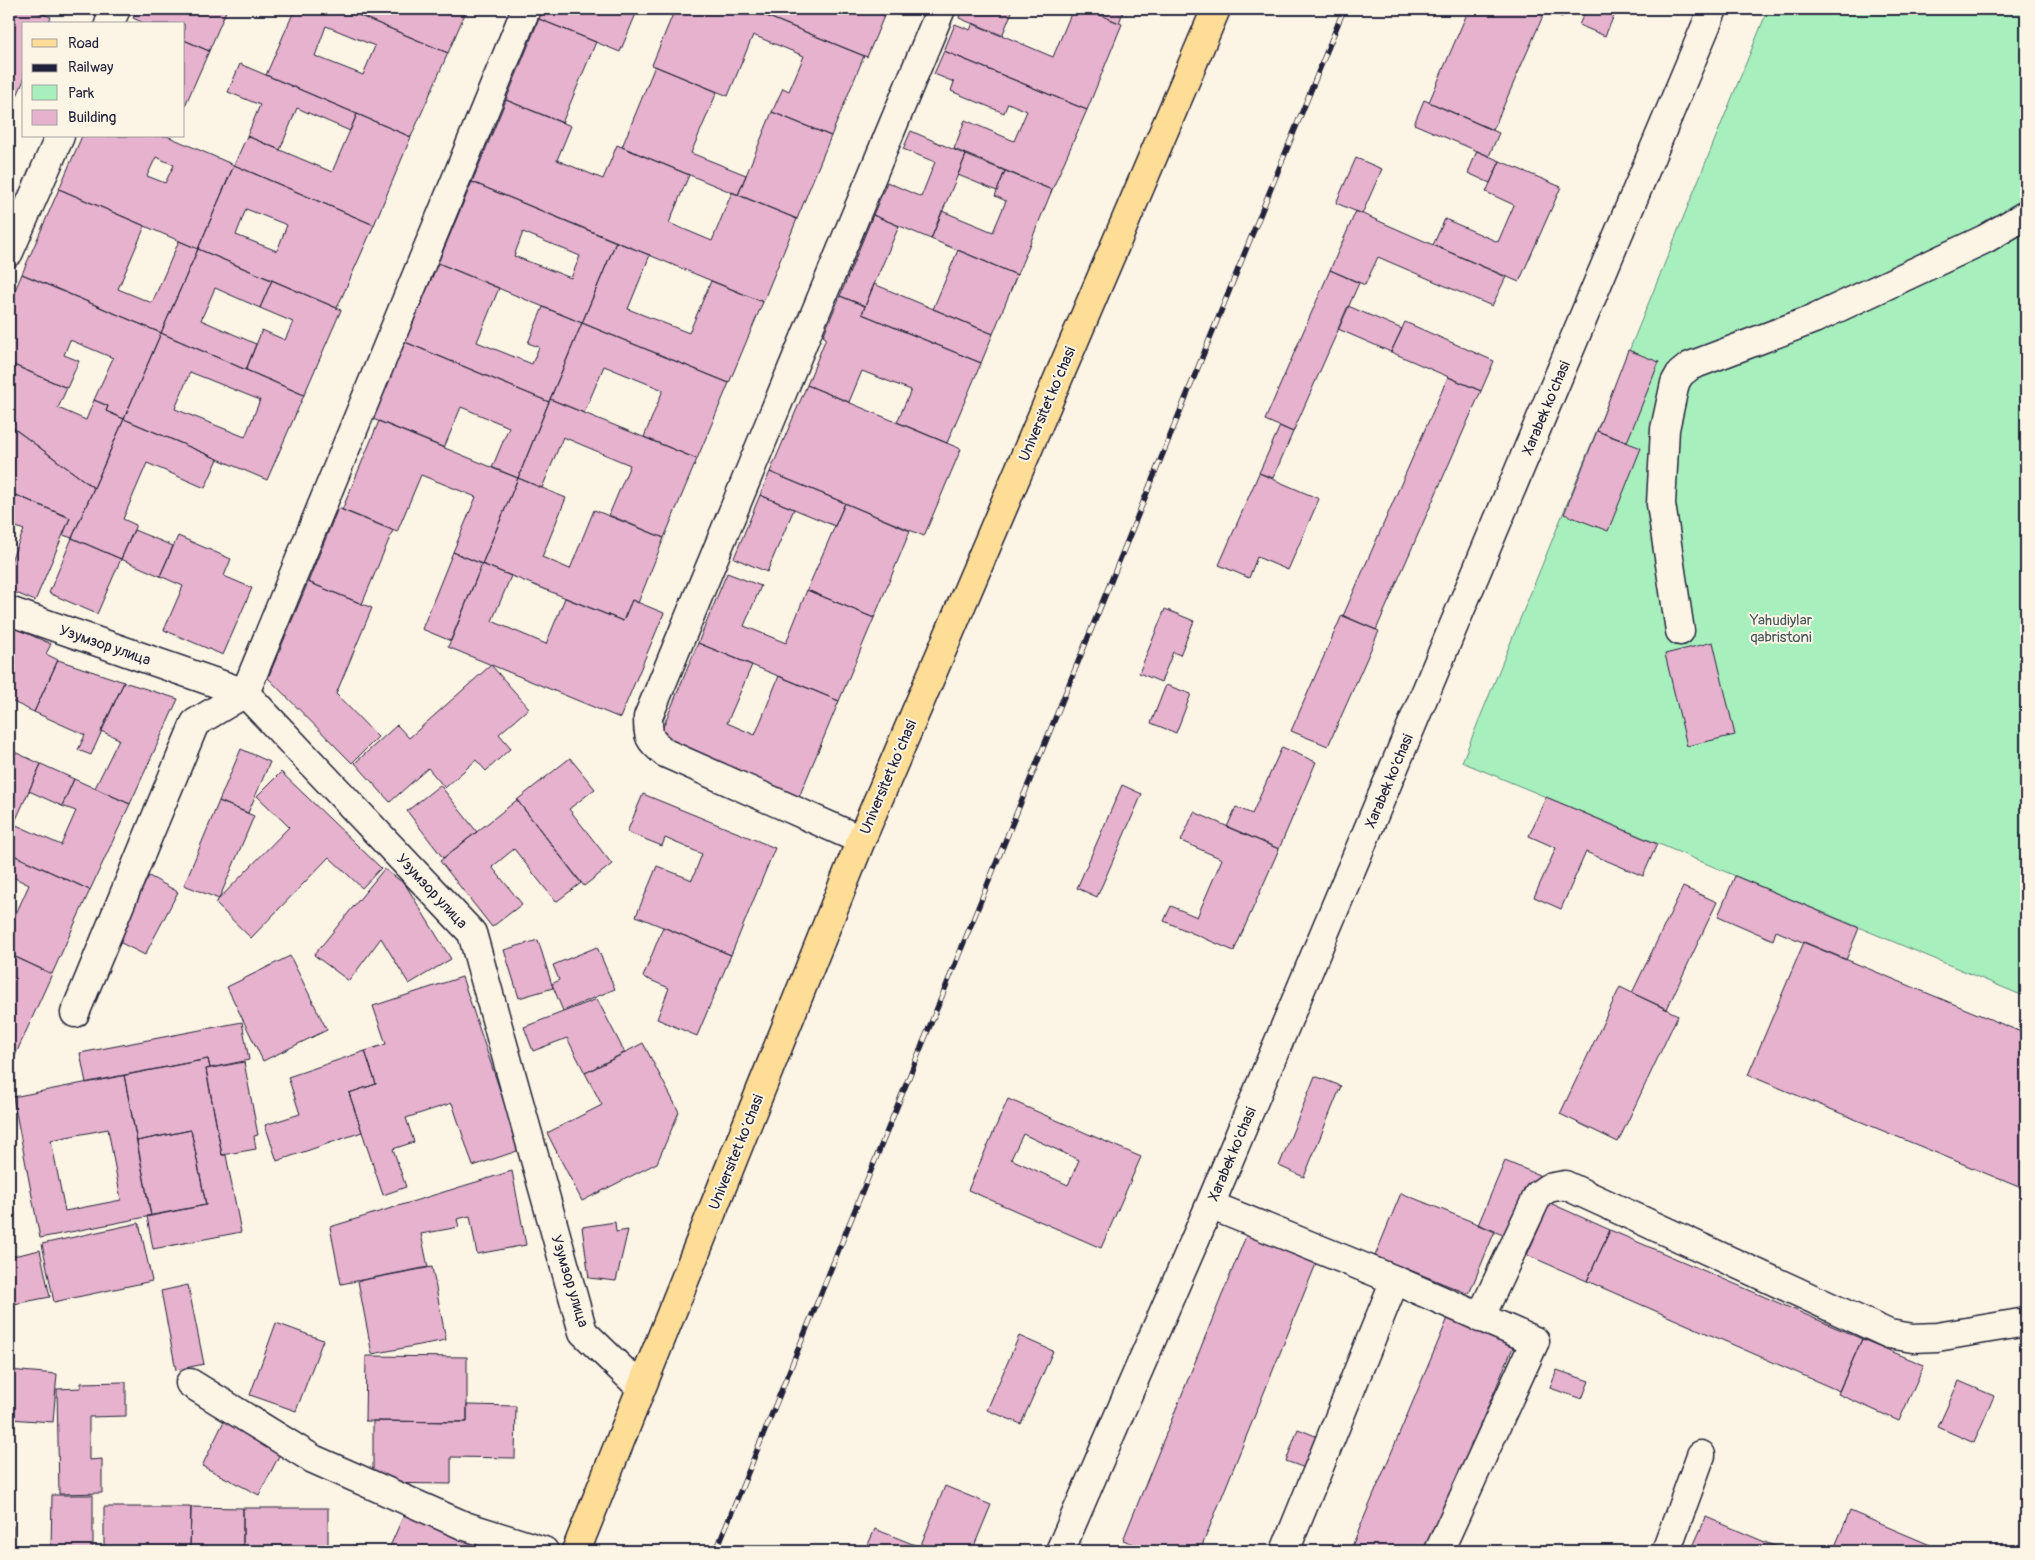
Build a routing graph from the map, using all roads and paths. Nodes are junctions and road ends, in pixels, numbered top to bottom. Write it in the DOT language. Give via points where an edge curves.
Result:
graph roads {
  1 [pos="116,9"];
  2 [pos="526,9"];
  3 [pos="941,9"];
  4 [pos="1216,9"];
  5 [pos="1713,9"];
  6 [pos="110,22"];
  7 [pos="59,138"];
  8 [pos="2026,215"];
  9 [pos="9,252"];
  10 [pos="9,611"];
  11 [pos="1680,631"];
  12 [pos="245,693"];
  13 [pos="861,840"];
  14 [pos="75,1013"];
  15 [pos="1210,1205"];
  16 [pos="1395,1280"];
  17 [pos="1480,1318"];
  18 [pos="2026,1322"];
  19 [pos="190,1383"];
  20 [pos="641,1388"];
  21 [pos="1701,1455"];
  22 [pos="544,1551"];
  23 [pos="576,1551"];
  24 [pos="1060,1551"];
  25 [pos="1285,1551"];
  26 [pos="1438,1551"];
  27 [pos="1666,1551"];
  1 -- 6 [label="street"];
  2 -- 12 [label="street"];
  3 -- 13 [label="street" via="648,717 648,736 666,753"];
  4 -- 13 [label="main road, Universitet kо‘chasi"];
  5 -- 15 [label="street, Xarabek ko'chasi"];
  7 -- 9 [label="street"];
  8 -- 11 [label="street" via="1985,239 1814,319 1690,366 1680,374 1665,429 1661,504"];
  10 -- 12 [label="street, Узумзор улица"];
  12 -- 14 [label="street" via="195,723"];
  12 -- 20 [label="street, Узумзор улица" via="472,933 582,1332"];
  13 -- 20 [label="main road, Universitet kо‘chasi"];
  15 -- 16 [label="street"];
  15 -- 24 [label="street, Xarabek ko'chasi"];
  16 -- 17 [label="street"];
  16 -- 25 [label="street"];
  17 -- 18 [label="street" via="1538,1195 1548,1188 1565,1185 1889,1334 1937,1337"];
  17 -- 26 [label="street" via="1535,1341"];
  19 -- 22 [label="street" via="313,1459 465,1526"];
  20 -- 23 [label="main road, Universitet kо‘chasi"];
  21 -- 27 [label="street"];
}
